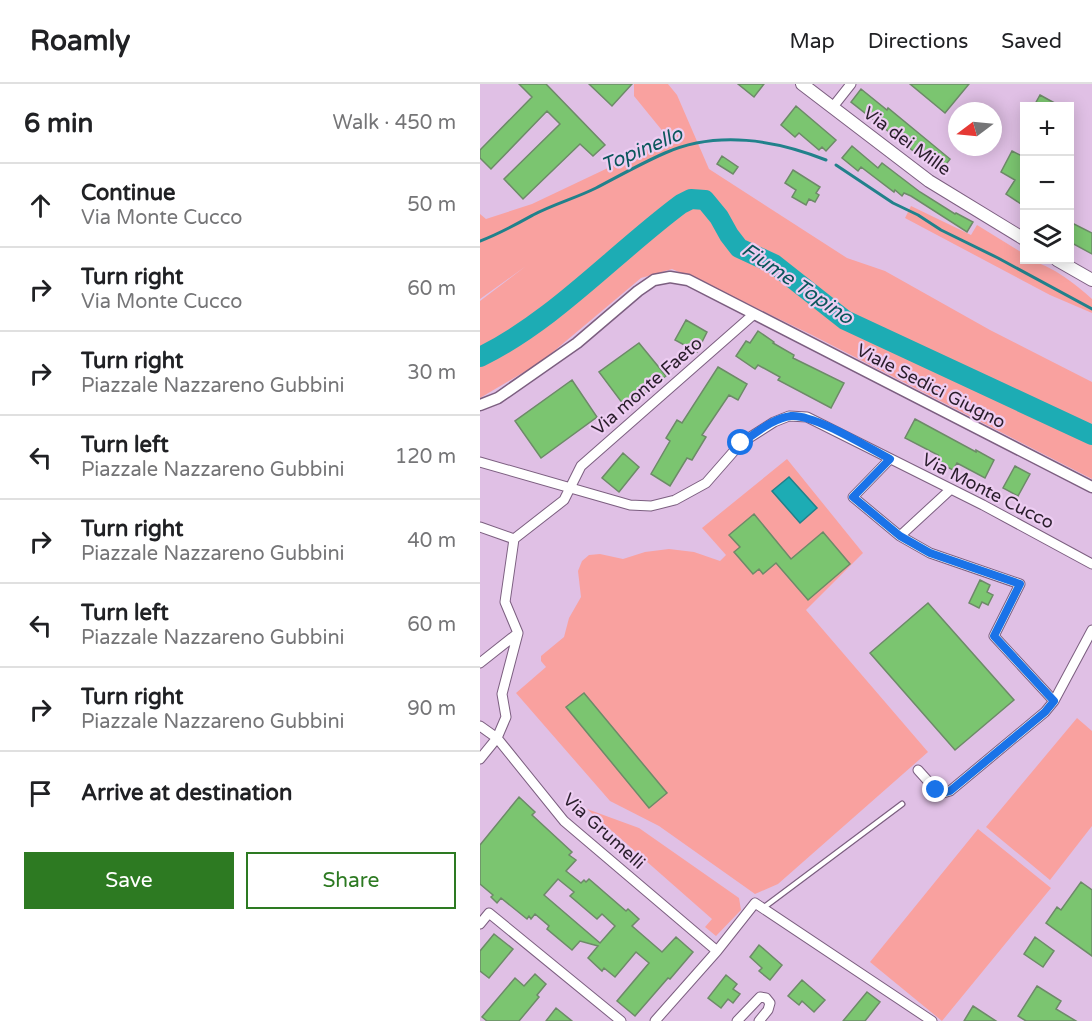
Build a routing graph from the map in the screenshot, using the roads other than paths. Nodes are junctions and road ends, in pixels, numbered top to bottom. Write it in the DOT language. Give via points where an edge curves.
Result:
graph roads {
  1 [pos="802,84"];
  2 [pos="851,84"];
  3 [pos="832,108"];
  4 [pos="1020,237"];
  5 [pos="1064,264"];
  6 [pos="1092,280"];
  7 [pos="754,314"];
  8 [pos="480,405"];
  9 [pos="890,459"];
  10 [pos="480,462"];
  11 [pos="1092,487"];
  12 [pos="568,488"];
  13 [pos="951,489"];
  14 [pos="480,527"];
  15 [pos="900,536"];
  16 [pos="514,539"];
  17 [pos="1092,564"];
  18 [pos="1092,630"];
  19 [pos="518,633"];
  20 [pos="480,663"];
  21 [pos="1054,701"];
  22 [pos="480,726"];
  23 [pos="497,738"];
  24 [pos="480,759"];
  25 [pos="918,770"];
  26 [pos="902,804"];
  27 [pos="480,905"];
  28 [pos="763,908"];
  29 [pos="489,913"];
  30 [pos="480,924"];
  31 [pos="717,951"];
  32 [pos="621,1021"];
  33 [pos="656,1021"];
  34 [pos="737,1021"];
  35 [pos="759,1021"];
  36 [pos="932,1021"];
  1 -- 3 [label="main road, Via dei Mille"];
  2 -- 3 [label="street"];
  3 -- 4 [label="main road, Via dei Mille" via="929,181"];
  5 -- 6 [label="main road"];
  7 -- 8 [label="street, Viale Sedici Giugno" via="688,280 670,276 654,280 577,344 498,398"];
  7 -- 11 [label="street, Viale Sedici Giugno"];
  7 -- 12 [label="street, Via monte Faeto" via="581,466"];
  9 -- 12 [label="street, Via Monte Cucco" via="807,417 789,416 741,443 706,483 675,500 651,506 630,505"];
  9 -- 13 [label="street, Via Monte Cucco"];
  9 -- 15 [label="street" via="853,497"];
  10 -- 12 [label="street, Via Monte Cucco"];
  12 -- 16 [label="street, Via monte Faeto" via="564,500"];
  13 -- 15 [label="street"];
  13 -- 17 [label="street, Via Monte Cucco"];
  14 -- 16 [label="street"];
  15 -- 21 [label="street" via="930,553 1020,584 994,636"];
  16 -- 19 [label="street" via="505,602"];
  18 -- 21 [label="street"];
  19 -- 20 [label="street"];
  19 -- 23 [label="street" via="502,694 506,717"];
  21 -- 25 [label="street" via="950,791 936,790"];
  22 -- 23 [label="street, Via Grumelli"];
  23 -- 24 [label="street"];
  23 -- 31 [label="street, Via Grumelli" via="564,821"];
  26 -- 28 [label="lane"];
  27 -- 29 [label="street"];
  28 -- 31 [label="street" via="755,903"];
  28 -- 36 [label="street"];
  29 -- 30 [label="street"];
  29 -- 32 [label="street"];
  31 -- 33 [label="street"];
  34 -- 35 [label="street" via="755,1000 766,998 770,1003 768,1010"];
}
